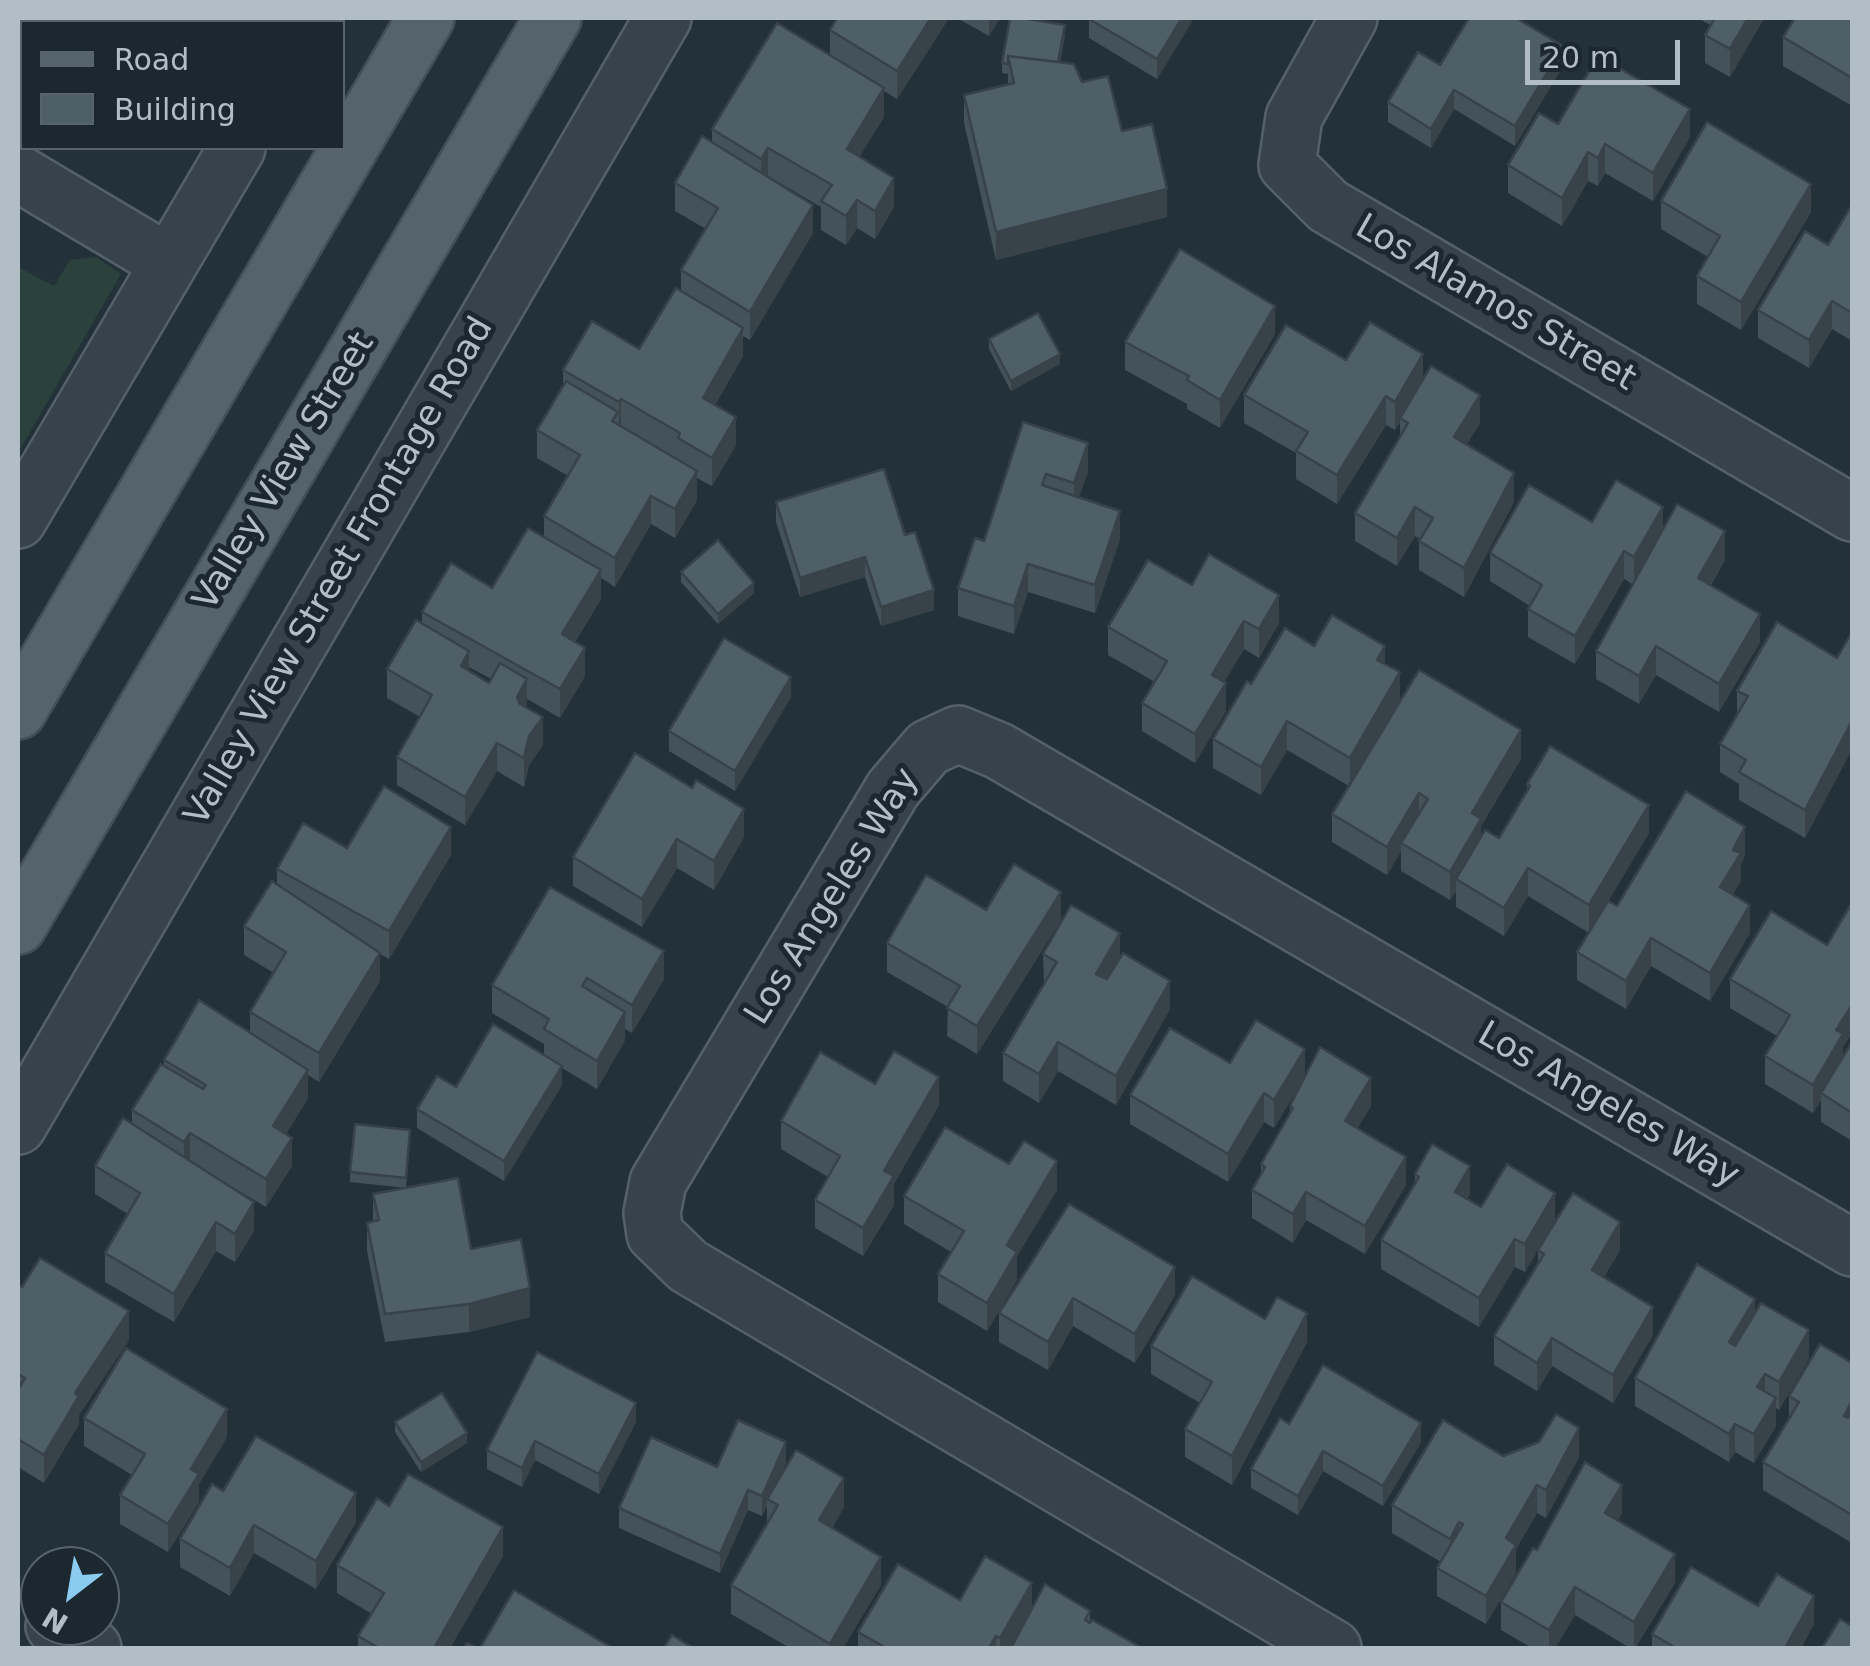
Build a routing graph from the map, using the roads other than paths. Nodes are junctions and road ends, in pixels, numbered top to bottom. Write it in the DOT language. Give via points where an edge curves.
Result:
graph roads {
  1 [pos="426,18"];
  2 [pos="553,18"];
  3 [pos="663,18"];
  4 [pos="1349,18"];
  5 [pos="235,150"];
  6 [pos="18,173"];
  7 [pos="169,263"];
  8 [pos="1852,513"];
  9 [pos="18,520"];
  10 [pos="18,711"];
  11 [pos="18,926"];
  12 [pos="18,1126"];
  13 [pos="1852,1248"];
  14 [pos="1332,1648"];
  1 -- 10 [label="main road"];
  2 -- 11 [label="main road, Valley View Street"];
  3 -- 12 [label="street, Valley View Street Frontage Road"];
  4 -- 8 [label="street, Los Alamos Street" via="1294,118 1287,165 1328,206"];
  5 -- 7 [label="street"];
  6 -- 7 [label="street"];
  7 -- 9 [label="street"];
  13 -- 14 [label="street, Los Angeles Way" via="999,751 958,734 928,748 893,789 658,1182 655,1234 688,1266"];
}
